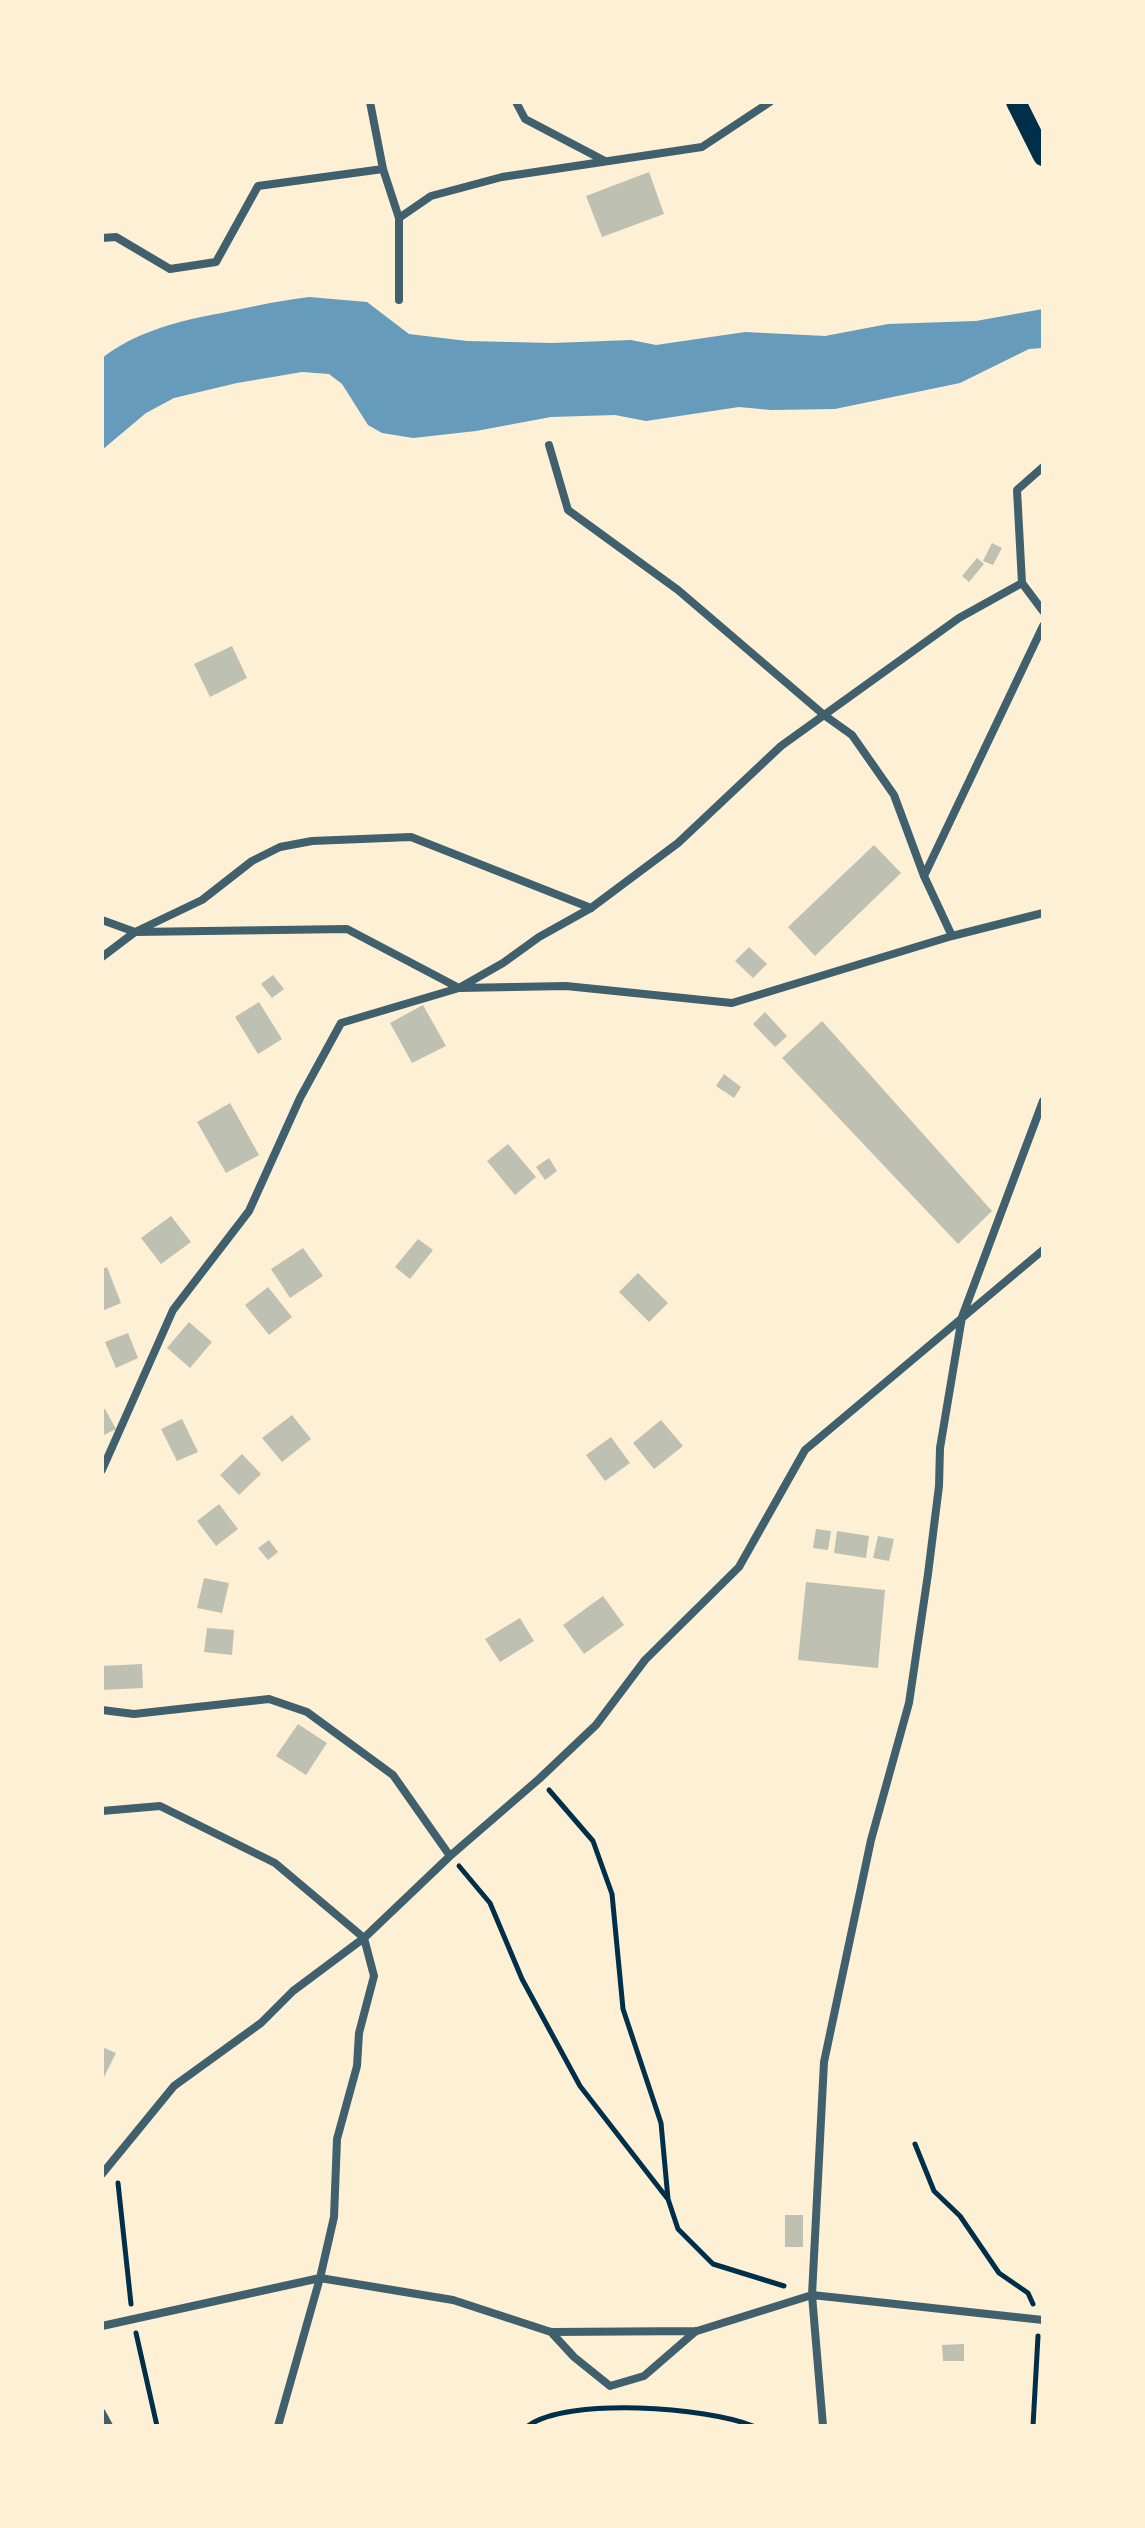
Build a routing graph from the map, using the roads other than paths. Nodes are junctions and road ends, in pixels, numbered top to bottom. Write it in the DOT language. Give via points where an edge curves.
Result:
graph roads {
  1 [pos="370,102"];
  2 [pos="516,102"];
  3 [pos="770,102"];
  4 [pos="1016,102"];
  5 [pos="1043,156"];
  6 [pos="606,161"];
  7 [pos="383,169"];
  8 [pos="399,218"];
  9 [pos="102,238"];
  10 [pos="399,300"];
  11 [pos="549,445"];
  12 [pos="1043,467"];
  13 [pos="1022,583"];
  14 [pos="1043,611"];
  15 [pos="1043,626"];
  16 [pos="824,715"];
  17 [pos="924,876"];
  18 [pos="591,908"];
  19 [pos="1043,913"];
  20 [pos="102,920"];
  21 [pos="135,932"];
  22 [pos="952,936"];
  23 [pos="102,957"];
  24 [pos="459,988"];
  25 [pos="1043,1101"];
  26 [pos="1043,1250"];
  27 [pos="962,1317"];
  28 [pos="102,1470"];
  29 [pos="102,1710"];
  30 [pos="102,1811"];
  31 [pos="450,1856"];
  32 [pos="364,1938"];
  33 [pos="102,2174"];
  34 [pos="320,2278"];
  35 [pos="812,2295"];
  36 [pos="1041,2319"];
  37 [pos="102,2326"];
  38 [pos="697,2331"];
  39 [pos="551,2332"];
  40 [pos="102,2413"];
  41 [pos="109,2426"];
  42 [pos="278,2426"];
  43 [pos="823,2426"];
  1 -- 7 [label="street"];
  2 -- 6 [label="street" via="525,119"];
  3 -- 6 [label="street" via="702,147"];
  4 -- 5 [label="main road"];
  6 -- 8 [label="street" via="459,188 431,196"];
  7 -- 8 [label="street"];
  7 -- 9 [label="street" via="258,186 216,262 170,269 116,237"];
  8 -- 10 [label="street"];
  11 -- 16 [label="street" via="568,510 678,590"];
  12 -- 13 [label="street" via="1017,490"];
  13 -- 14 [label="street"];
  13 -- 16 [label="street" via="959,618"];
  15 -- 17 [label="street"];
  16 -- 17 [label="street" via="852,735 894,795"];
  16 -- 18 [label="street" via="781,746 678,843"];
  17 -- 22 [label="street"];
  18 -- 21 [label="street" via="411,837 312,841 280,847 252,861 202,900"];
  18 -- 24 [label="street"];
  19 -- 22 [label="street"];
  20 -- 21 [label="street"];
  21 -- 23 [label="street"];
  21 -- 24 [label="street" via="347,929"];
  22 -- 24 [label="street" via="732,1003 566,986"];
  24 -- 28 [label="street" via="341,1023 249,1211 173,1310"];
  25 -- 27 [label="street"];
  26 -- 27 [label="street"];
  27 -- 31 [label="street" via="805,1450 739,1567 645,1660 596,1725"];
  27 -- 35 [label="street" via="909,1703 871,1840 824,2062"];
  29 -- 31 [label="street" via="134,1714 269,1699 307,1712 393,1775"];
  30 -- 32 [label="street" via="160,1806 275,1863"];
  31 -- 32 [label="street"];
  32 -- 33 [label="street" via="174,2086"];
  32 -- 34 [label="street" via="374,1976 337,2139 334,2217"];
  34 -- 37 [label="street"];
  34 -- 39 [label="street" via="453,2300"];
  34 -- 42 [label="street"];
  35 -- 36 [label="street"];
  35 -- 38 [label="street"];
  35 -- 43 [label="street"];
  38 -- 39 [label="street"];
  38 -- 39 [label="street" via="644,2376 610,2386"];
  40 -- 41 [label="street"];
}
